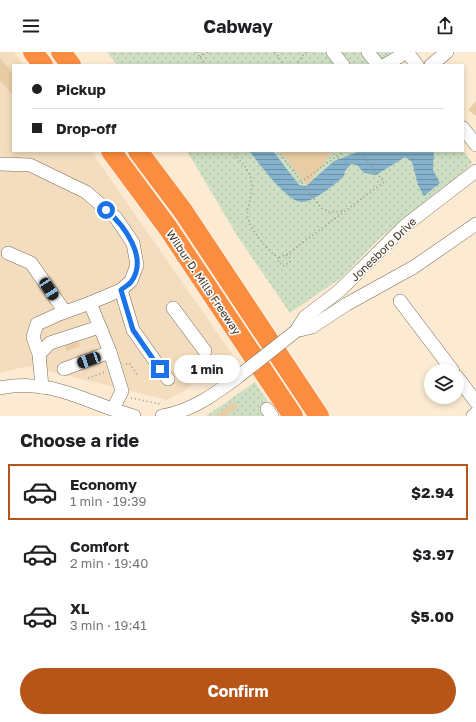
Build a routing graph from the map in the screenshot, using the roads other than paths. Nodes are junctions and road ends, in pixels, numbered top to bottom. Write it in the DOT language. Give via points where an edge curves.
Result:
graph roads {
  1 [pos="33,52"];
  2 [pos="61,52"];
  3 [pos="333,52"];
  4 [pos="368,52"];
  5 [pos="407,52"];
  6 [pos="447,52"];
  7 [pos="42,64"];
  8 [pos="70,64"];
  9 [pos="342,64"];
  10 [pos="377,64"];
  11 [pos="387,64"];
  12 [pos="416,64"];
  13 [pos="431,64"];
  14 [pos="464,129"];
  15 [pos="476,145"];
  16 [pos="112,152"];
  17 [pos="139,152"];
  18 [pos="0,164"];
  19 [pos="476,171"];
  20 [pos="476,224"];
  21 [pos="8,253"];
  22 [pos="121,290"];
  23 [pos="400,301"];
  24 [pos="90,303"];
  25 [pos="173,308"];
  26 [pos="64,312"];
  27 [pos="101,329"];
  28 [pos="296,332"];
  29 [pos="205,351"];
  30 [pos="110,352"];
  31 [pos="39,354"];
  32 [pos="448,364"];
  33 [pos="64,369"];
  34 [pos="168,379"];
  35 [pos="464,386"];
  36 [pos="42,387"];
  37 [pos="0,388"];
  38 [pos="476,402"];
  39 [pos="164,410"];
  40 [pos="119,412"];
  41 [pos="476,413"];
  42 [pos="184,414"];
  43 [pos="134,416"];
  44 [pos="293,416"];
  45 [pos="319,416"];
  46 [pos="472,416"];
  1 -- 7 [label="highway"];
  2 -- 8 [label="highway"];
  3 -- 9 [label="street"];
  4 -- 10 [label="street"];
  5 -- 11 [label="street"];
  5 -- 12 [label="street"];
  6 -- 13 [label="street"];
  14 -- 15 [label="street"];
  16 -- 44 [label="highway, Wilbur D. Mills Freeway" via="168,228"];
  17 -- 45 [label="highway, Wilbur D. Mills Freeway" via="183,211"];
  18 -- 22 [label="street" via="30,165 86,192 116,218 133,243 137,265 131,281"];
  19 -- 28 [label="street, Jonesboro Drive" via="406,225 339,291 305,317"];
  20 -- 28 [label="street, Jonesboro Drive" via="414,267 347,304 312,327"];
  21 -- 26 [label="street" via="31,263"];
  22 -- 24 [label="street"];
  22 -- 34 [label="street" via="133,330"];
  23 -- 32 [label="street"];
  24 -- 26 [label="street"];
  24 -- 27 [label="street"];
  25 -- 29 [label="street"];
  26 -- 31 [label="street" via="37,324 33,337"];
  27 -- 30 [label="street"];
  27 -- 31 [label="street" via="96,328 50,342"];
  28 -- 42 [label="street, Jonesboro Drive, bridge" via="236,370 216,394"];
  30 -- 33 [label="street"];
  30 -- 40 [label="street" via="122,391"];
  31 -- 36 [label="street"];
  35 -- 38 [label="street"];
  36 -- 37 [label="street"];
  36 -- 40 [label="street" via="67,391"];
  39 -- 42 [label="street, Jonesboro Drive"];
  40 -- 43 [label="street"];
  41 -- 46 [label="street"];
}
